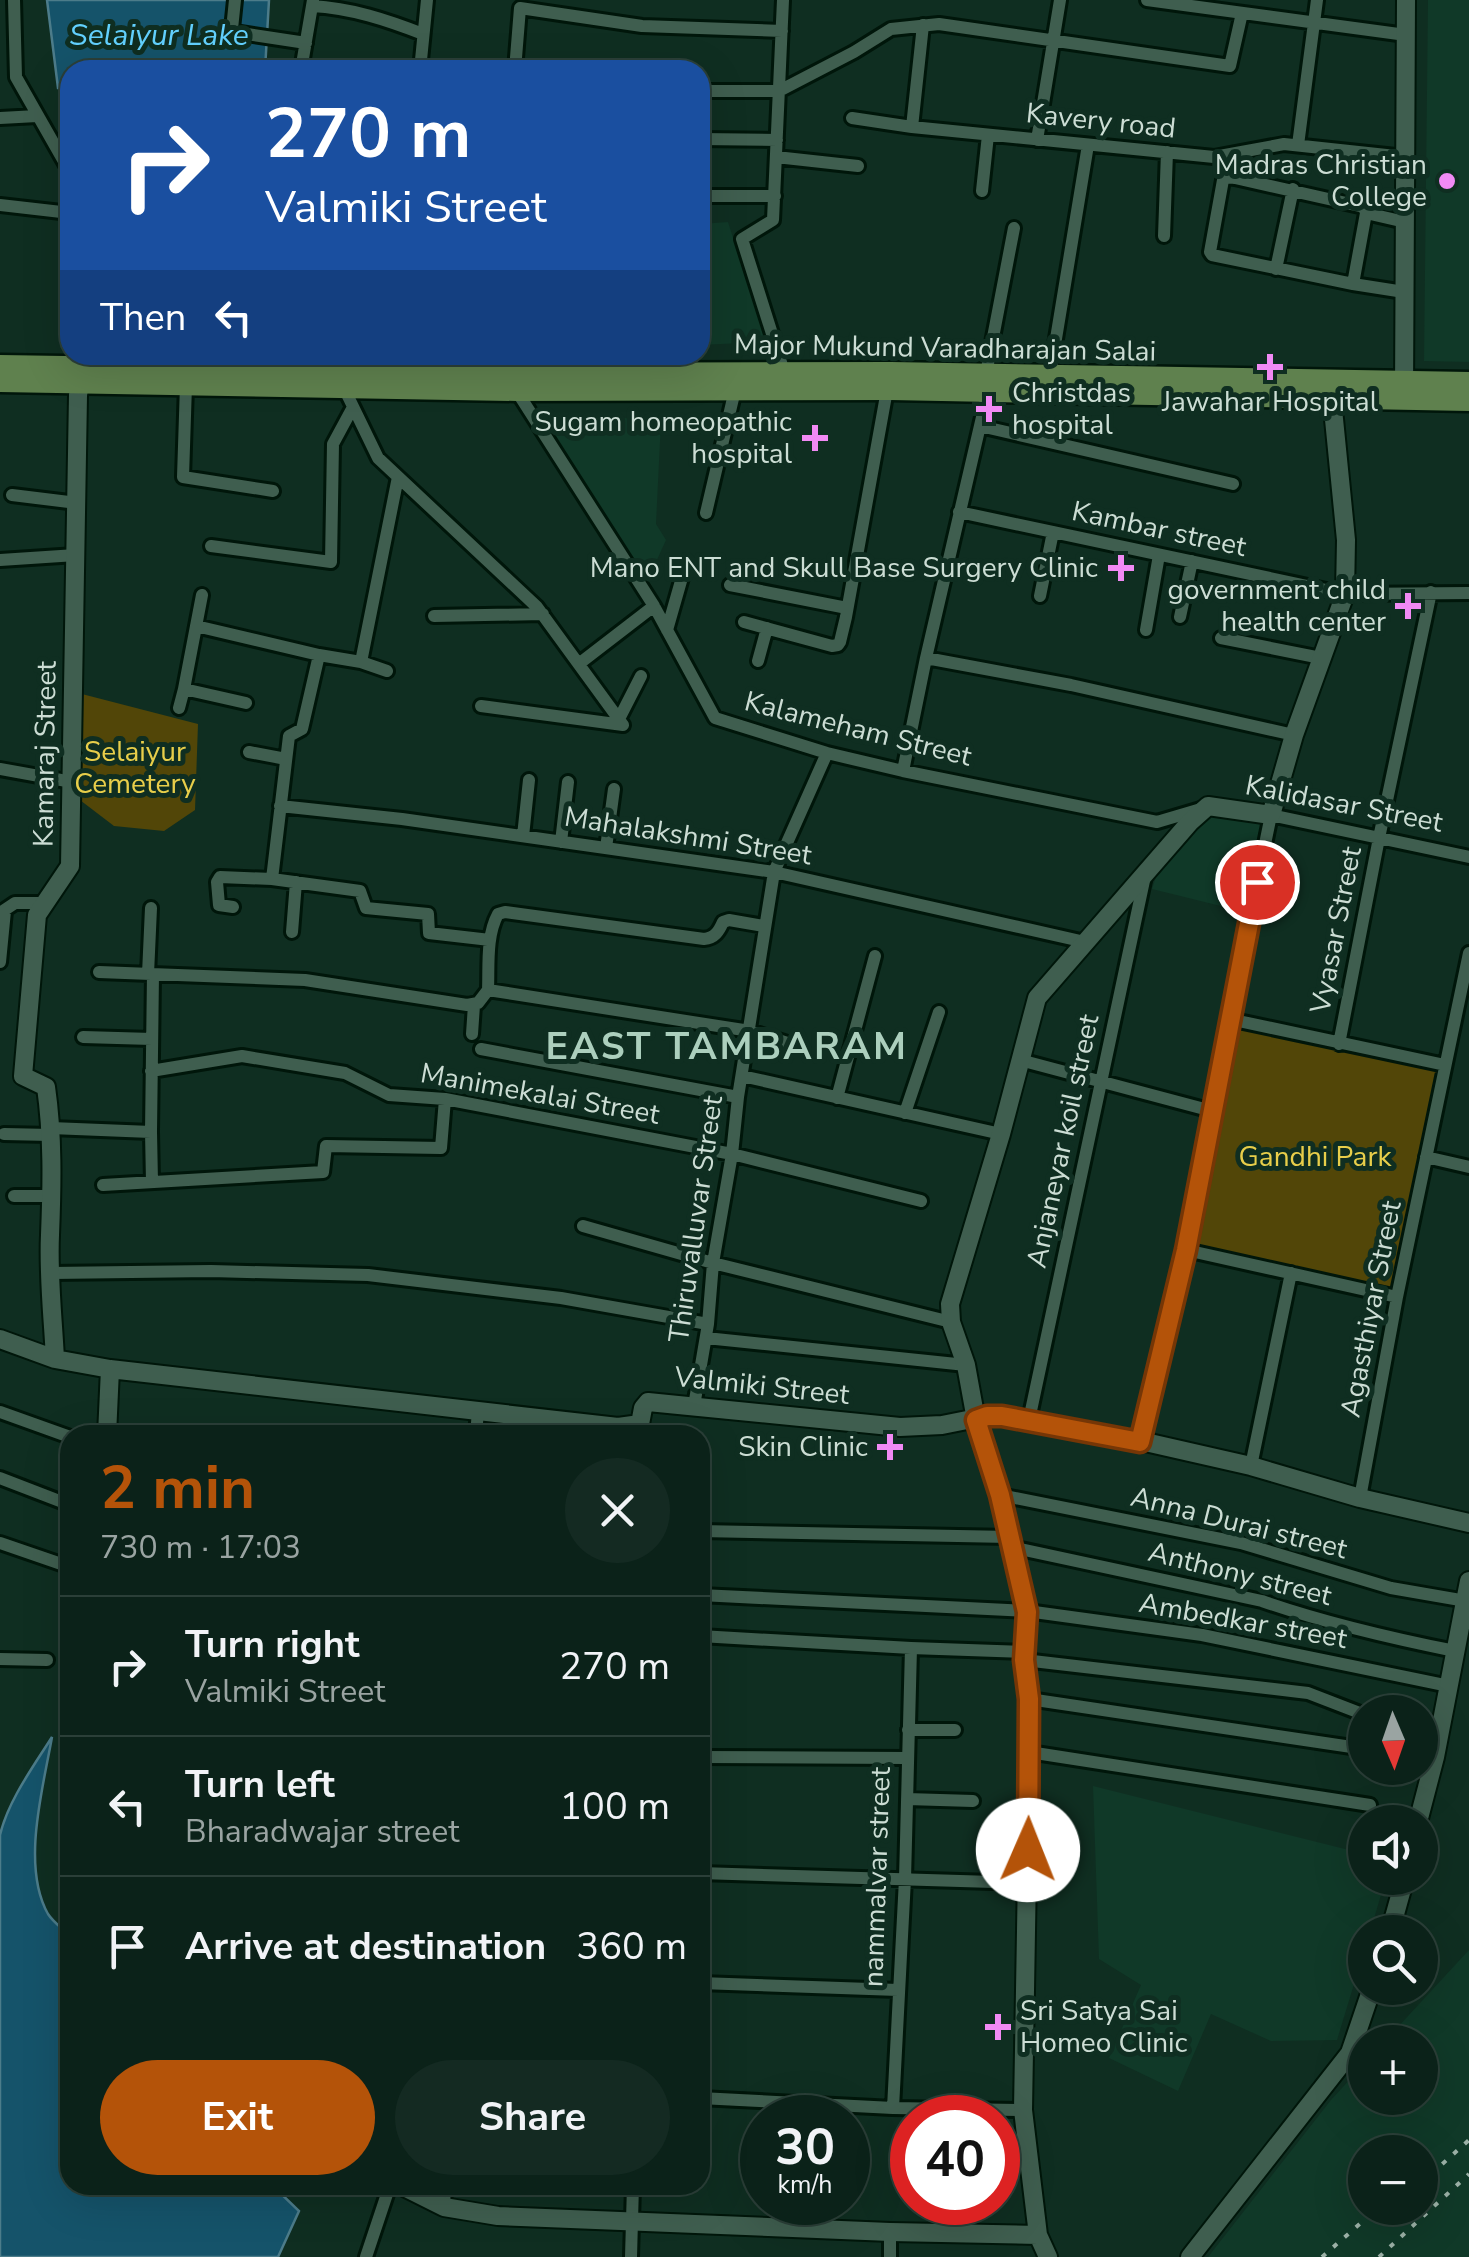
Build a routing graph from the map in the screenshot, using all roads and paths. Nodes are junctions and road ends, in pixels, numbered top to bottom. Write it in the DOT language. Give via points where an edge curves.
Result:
graph roads {
  1 [pos="14,0"];
  2 [pos="235,0"];
  3 [pos="427,0"];
  4 [pos="783,0"];
  5 [pos="1060,0"];
  6 [pos="1147,0"];
  7 [pos="1317,0"];
  8 [pos="1406,0"];
  9 [pos="1168,1"];
  10 [pos="313,3"];
  11 [pos="521,4"];
  12 [pos="1242,13"];
  13 [pos="1315,22"];
  14 [pos="922,25"];
  15 [pos="782,32"];
  16 [pos="423,34"];
  17 [pos="1406,35"];
  18 [pos="1054,40"];
  19 [pos="306,43"];
  20 [pos="303,60"];
  21 [pos="421,60"];
  22 [pos="516,60"];
  23 [pos="710,91"];
  24 [pos="779,92"];
  25 [pos="0,118"];
  26 [pos="852,118"];
  27 [pos="41,122"];
  28 [pos="912,126"];
  29 [pos="988,134"];
  30 [pos="710,139"];
  31 [pos="777,140"];
  32 [pos="1037,140"];
  33 [pos="1088,145"];
  34 [pos="1298,145"];
  35 [pos="1167,152"];
  36 [pos="60,155"];
  37 [pos="776,157"];
  38 [pos="1405,157"];
  39 [pos="858,166"];
  40 [pos="1293,189"];
  41 [pos="982,191"];
  42 [pos="710,196"];
  43 [pos="774,196"];
  44 [pos="0,205"];
  45 [pos="60,212"];
  46 [pos="1366,213"];
  47 [pos="1405,222"];
  48 [pos="1014,228"];
  49 [pos="1164,236"];
  50 [pos="1276,268"];
  51 [pos="1354,284"];
  52 [pos="1404,292"];
  53 [pos="0,365"];
  54 [pos="268,365"];
  55 [pos="451,365"];
  56 [pos="87,368"];
  57 [pos="504,372"];
  58 [pos="989,380"];
  59 [pos="786,381"];
  60 [pos="0,382"];
  61 [pos="1469,382"];
  62 [pos="1049,384"];
  63 [pos="186,385"];
  64 [pos="735,390"];
  65 [pos="887,390"];
  66 [pos="1331,390"];
  67 [pos="517,391"];
  68 [pos="1404,391"];
  69 [pos="348,398"];
  70 [pos="1469,401"];
  71 [pos="980,426"];
  72 [pos="398,477"];
  73 [pos="1233,484"];
  74 [pos="272,491"];
  75 [pos="12,496"];
  76 [pos="77,503"];
  77 [pos="959,512"];
  78 [pos="706,513"];
  79 [pos="1054,532"];
  80 [pos="211,546"];
  81 [pos="1159,554"];
  82 [pos="76,555"];
  83 [pos="0,560"];
  84 [pos="1192,562"];
  85 [pos="685,567"];
  86 [pos="730,585"];
  87 [pos="1431,592"];
  88 [pos="1469,593"];
  89 [pos="1345,594"];
  90 [pos="202,595"];
  91 [pos="1040,596"];
  92 [pos="654,606"];
  93 [pos="847,608"];
  94 [pos="540,611"];
  95 [pos="434,616"];
  96 [pos="1180,617"];
  97 [pos="744,622"];
  98 [pos="196,626"];
  99 [pos="767,628"];
  100 [pos="667,630"];
  101 [pos="1146,630"];
  102 [pos="1221,638"];
  103 [pos="319,655"];
  104 [pos="926,658"];
  105 [pos="1322,658"];
  106 [pos="758,660"];
  107 [pos="361,662"];
  108 [pos="580,664"];
  109 [pos="387,671"];
  110 [pos="641,676"];
  111 [pos="184,689"];
  112 [pos="246,703"];
  113 [pos="481,706"];
  114 [pos="180,708"];
  115 [pos="621,722"];
  116 [pos="1294,735"];
  117 [pos="249,752"];
  118 [pos="827,753"];
  119 [pos="286,760"];
  120 [pos="0,769"];
  121 [pos="903,771"];
  122 [pos="529,780"];
  123 [pos="72,782"];
  124 [pos="568,782"];
  125 [pos="614,789"];
  126 [pos="280,806"];
  127 [pos="1208,806"];
  128 [pos="1271,814"];
  129 [pos="523,836"];
  130 [pos="1379,838"];
  131 [pos="561,842"];
  132 [pos="606,848"];
  133 [pos="1469,857"];
  134 [pos="774,872"];
  135 [pos="1146,874"];
  136 [pos="272,880"];
  137 [pos="296,882"];
  138 [pos="45,902"];
  139 [pos="233,906"];
  140 [pos="151,908"];
  141 [pos="2,912"];
  142 [pos="764,926"];
  143 [pos="292,932"];
  144 [pos="490,940"];
  145 [pos="1085,942"];
  146 [pos="1469,953"];
  147 [pos="875,956"];
  148 [pos="0,962"];
  149 [pos="99,972"];
  150 [pos="151,974"];
  151 [pos="488,990"];
  152 [pos="474,1005"];
  153 [pos="939,1012"];
  154 [pos="1229,1018"];
  155 [pos="750,1032"];
  156 [pos="472,1034"];
  157 [pos="83,1037"];
  158 [pos="152,1040"];
  159 [pos="1339,1044"];
  160 [pos="800,1047"];
  161 [pos="481,1049"];
  162 [pos="1020,1060"];
  163 [pos="1445,1065"];
  164 [pos="152,1071"];
  165 [pos="742,1076"];
  166 [pos="1102,1082"];
  167 [pos="738,1097"];
  168 [pos="837,1098"];
  169 [pos="445,1099"];
  170 [pos="1212,1111"];
  171 [pos="906,1113"];
  172 [pos="51,1131"];
  173 [pos="151,1132"];
  174 [pos="4,1134"];
  175 [pos="1001,1134"];
  176 [pos="732,1154"];
  177 [pos="1426,1157"];
  178 [pos="1469,1167"];
  179 [pos="152,1182"];
  180 [pos="103,1185"];
  181 [pos="14,1196"];
  182 [pos="52,1196"];
  183 [pos="921,1201"];
  184 [pos="583,1226"];
  185 [pos="1186,1250"];
  186 [pos="713,1262"];
  187 [pos="51,1272"];
  188 [pos="1291,1273"];
  189 [pos="1397,1297"];
  190 [pos="951,1322"];
  191 [pos="707,1331"];
  192 [pos="0,1339"];
  193 [pos="55,1359"];
  194 [pos="966,1364"];
  195 [pos="110,1369"];
  196 [pos="694,1406"];
  197 [pos="478,1411"];
  198 [pos="0,1412"];
  199 [pos="976,1420"];
  200 [pos="1029,1420"];
  201 [pos="107,1425"];
  202 [pos="477,1425"];
  203 [pos="600,1425"];
  204 [pos="641,1425"];
  205 [pos="60,1433"];
  206 [pos="1140,1442"];
  207 [pos="1251,1466"];
  208 [pos="0,1478"];
  209 [pos="1000,1495"];
  210 [pos="1360,1498"];
  211 [pos="60,1501"];
  212 [pos="1469,1523"];
  213 [pos="710,1531"];
  214 [pos="1010,1542"];
  215 [pos="0,1543"];
  216 [pos="60,1564"];
  217 [pos="1469,1581"];
  218 [pos="710,1596"];
  219 [pos="1466,1601"];
  220 [pos="1027,1612"];
  221 [pos="710,1637"];
  222 [pos="911,1648"];
  223 [pos="1456,1651"];
  224 [pos="1025,1656"];
  225 [pos="0,1658"];
  226 [pos="47,1660"];
  227 [pos="1449,1686"];
  228 [pos="1029,1699"];
  229 [pos="1348,1708"];
  230 [pos="1440,1725"];
  231 [pos="908,1730"];
  232 [pos="955,1730"];
  233 [pos="1438,1730"];
  234 [pos="1348,1746"];
  235 [pos="1030,1752"];
  236 [pos="710,1757"];
  237 [pos="908,1758"];
  238 [pos="906,1800"];
  239 [pos="973,1801"];
  240 [pos="1370,1805"];
  241 [pos="710,1873"];
  242 [pos="905,1879"];
  243 [pos="1028,1882"];
  244 [pos="710,1983"];
  245 [pos="898,1990"];
  246 [pos="1366,2005"];
  247 [pos="893,2095"];
  248 [pos="710,2099"];
  249 [pos="890,2108"];
  250 [pos="1020,2110"];
  251 [pos="1023,2110"];
  252 [pos="387,2195"];
  253 [pos="420,2195"];
  254 [pos="445,2195"];
  255 [pos="633,2195"];
  256 [pos="444,2207"];
  257 [pos="632,2222"];
  258 [pos="890,2232"];
  259 [pos="1038,2234"];
  260 [pos="369,2256"];
  261 [pos="631,2257"];
  262 [pos="890,2257"];
  263 [pos="1048,2257"];
  264 [pos="1190,2257"];
  1 -- 27 [label="street" via="16,77"];
  2 -- 19 [label="street" via="234,32"];
  3 -- 16 [label="street"];
  4 -- 15 [label="street"];
  5 -- 18 [label="street"];
  6 -- 9 [label="street"];
  7 -- 13 [label="street"];
  8 -- 17 [label="street"];
  9 -- 12 [label="street"];
  10 -- 16 [label="street"];
  10 -- 19 [label="street"];
  11 -- 15 [label="street" via="642,26"];
  11 -- 22 [label="street"];
  12 -- 13 [label="street"];
  12 -- 18 [label="street" via="1230,66"];
  13 -- 17 [label="street"];
  13 -- 34 [label="street"];
  14 -- 18 [label="street"];
  14 -- 24 [label="street" via="891,29"];
  14 -- 28 [label="street"];
  15 -- 24 [label="street"];
  16 -- 21 [label="street"];
  17 -- 38 [label="street"];
  18 -- 32 [label="street"];
  19 -- 20 [label="street"];
  23 -- 24 [label="street"];
  24 -- 31 [label="street"];
  25 -- 27 [label="street"];
  26 -- 28 [label="street, Kavery road"];
  27 -- 36 [label="street"];
  28 -- 29 [label="street, Kavery road"];
  29 -- 32 [label="street, Kavery road"];
  29 -- 41 [label="street"];
  30 -- 31 [label="street"];
  31 -- 37 [label="street"];
  32 -- 33 [label="street, Kavery road"];
  33 -- 35 [label="street, Kavery road"];
  33 -- 62 [label="street"];
  34 -- 35 [label="street, Kavery road" via="1214,157"];
  34 -- 38 [label="street, Kavery road"];
  35 -- 49 [label="street"];
  37 -- 39 [label="street"];
  37 -- 43 [label="street"];
  38 -- 47 [label="street"];
  40 -- 46 [label="street" via="1364,207"];
  40 -- 50 [label="street"];
  40 -- 50 [label="street" via="1222,180 1212,256"];
  42 -- 43 [label="street"];
  43 -- 59 [label="street" via="774,220 742,239"];
  44 -- 45 [label="street"];
  46 -- 47 [label="street"];
  46 -- 51 [label="street"];
  47 -- 52 [label="street"];
  48 -- 58 [label="street"];
  50 -- 51 [label="street"];
  51 -- 52 [label="street"];
  52 -- 68 [label="street"];
  53 -- 56 [label="main road, Major Mukund Varadharajan Salai"];
  54 -- 56 [label="main road, Major Mukund Varadharajan Salai"];
  55 -- 57 [label="main road, Major Mukund Varadharajan Salai"];
  56 -- 60 [label="main road, Major Mukund Varadharajan Salai"];
  56 -- 63 [label="main road, Major Mukund Varadharajan Salai"];
  56 -- 76 [label="street, Kamaraj Street"];
  57 -- 59 [label="main road, Major Mukund Varadharajan Salai"];
  57 -- 67 [label="street, Kalameham Street"];
  58 -- 59 [label="main road, Major Mukund Varadharajan Salai"];
  58 -- 62 [label="main road, Major Mukund Varadharajan Salai"];
  58 -- 65 [label="main road, Major Mukund Varadharajan Salai"];
  58 -- 71 [label="street"];
  59 -- 64 [label="main road, Major Mukund Varadharajan Salai"];
  59 -- 65 [label="main road, Major Mukund Varadharajan Salai"];
  61 -- 68 [label="main road"];
  62 -- 66 [label="main road, Major Mukund Varadharajan Salai"];
  63 -- 69 [label="main road, Major Mukund Varadharajan Salai"];
  63 -- 74 [label="street" via="183,477"];
  64 -- 67 [label="main road, Major Mukund Varadharajan Salai"];
  64 -- 78 [label="street"];
  65 -- 93 [label="street"];
  66 -- 68 [label="main road, Major Mukund Varadharajan Salai"];
  66 -- 89 [label="street"];
  67 -- 69 [label="main road, Major Mukund Varadharajan Salai"];
  67 -- 92 [label="street, Kalameham Street"];
  68 -- 70 [label="main road"];
  69 -- 72 [label="street" via="378,458"];
  69 -- 80 [label="street" via="333,444 331,562"];
  71 -- 73 [label="street"];
  71 -- 77 [label="street"];
  72 -- 94 [label="street"];
  72 -- 107 [label="street"];
  75 -- 76 [label="street"];
  76 -- 82 [label="street, Kamaraj Street"];
  77 -- 79 [label="street, Kambar street"];
  77 -- 104 [label="street"];
  79 -- 81 [label="street, Kambar street"];
  79 -- 91 [label="street"];
  81 -- 84 [label="street, Kambar street"];
  81 -- 101 [label="street"];
  82 -- 83 [label="street"];
  82 -- 123 [label="street, Kamaraj Street"];
  84 -- 89 [label="street, Kambar street"];
  84 -- 96 [label="street"];
  85 -- 100 [label="street"];
  86 -- 93 [label="street"];
  87 -- 88 [label="street, Kambar street"];
  87 -- 89 [label="street, Kambar street"];
  87 -- 130 [label="street, Vyasar Street"];
  89 -- 105 [label="street"];
  90 -- 98 [label="street"];
  92 -- 100 [label="street, Kalameham Street"];
  92 -- 108 [label="street"];
  93 -- 99 [label="street" via="835,646"];
  94 -- 95 [label="street"];
  94 -- 108 [label="street"];
  97 -- 99 [label="street"];
  98 -- 103 [label="street"];
  98 -- 111 [label="street"];
  99 -- 106 [label="street"];
  100 -- 118 [label="street, Kalameham Street" via="715,718"];
  102 -- 105 [label="street"];
  103 -- 107 [label="street"];
  103 -- 119 [label="street" via="302,730 288,736"];
  104 -- 116 [label="street"];
  104 -- 121 [label="street"];
  105 -- 116 [label="street"];
  107 -- 109 [label="street"];
  108 -- 115 [label="street"];
  110 -- 115 [label="street"];
  111 -- 112 [label="street"];
  111 -- 114 [label="street"];
  113 -- 115 [label="street"];
  116 -- 128 [label="street"];
  117 -- 119 [label="street"];
  118 -- 121 [label="street, Kalameham Street"];
  118 -- 134 [label="street, Thiruvalluvar Street"];
  119 -- 126 [label="street"];
  120 -- 123 [label="street"];
  121 -- 127 [label="street, Kalameham Street" via="1157,822"];
  122 -- 129 [label="street"];
  123 -- 138 [label="street, Kamaraj Street" via="70,866"];
  124 -- 131 [label="street"];
  125 -- 132 [label="street"];
  126 -- 129 [label="street, Mahalakshmi Street"];
  126 -- 136 [label="street"];
  127 -- 128 [label="street, Kalidasar Street"];
  127 -- 135 [label="street"];
  128 -- 130 [label="street, Kalidasar Street"];
  128 -- 154 [label="street"];
  129 -- 131 [label="street, Mahalakshmi Street"];
  130 -- 133 [label="street, Kalidasar Street"];
  130 -- 159 [label="street, Vyasar Street"];
  131 -- 132 [label="street, Mahalakshmi Street"];
  132 -- 134 [label="street, Mahalakshmi Street"];
  134 -- 142 [label="street, Thiruvalluvar Street"];
  134 -- 145 [label="street, Mahalakshmi Street"];
  135 -- 145 [label="street"];
  135 -- 166 [label="street, Anjaneyar koil street"];
  136 -- 137 [label="street"];
  136 -- 139 [label="street" via="218,879 218,903"];
  137 -- 143 [label="street"];
  137 -- 144 [label="street" via="361,891 368,908 428,914 430,934"];
  138 -- 141 [label="street"];
  138 -- 172 [label="street, Kamaraj Street" via="37,915 23,1076 46,1087"];
  140 -- 150 [label="street"];
  141 -- 148 [label="street"];
  142 -- 144 [label="street" via="729,920 704,939 505,912 494,920"];
  142 -- 155 [label="street, Thiruvalluvar Street"];
  144 -- 151 [label="street"];
  145 -- 162 [label="street" via="1037,998"];
  146 -- 163 [label="street, Agasthiyar Street"];
  147 -- 168 [label="street"];
  149 -- 150 [label="street"];
  150 -- 152 [label="street" via="305,980"];
  150 -- 158 [label="street"];
  151 -- 152 [label="street"];
  151 -- 155 [label="street"];
  152 -- 156 [label="street"];
  153 -- 171 [label="street"];
  154 -- 159 [label="street"];
  154 -- 170 [label="street"];
  155 -- 160 [label="street"];
  155 -- 165 [label="street, Thiruvalluvar Street"];
  157 -- 158 [label="street"];
  158 -- 164 [label="street"];
  159 -- 163 [label="street"];
  161 -- 167 [label="street"];
  162 -- 166 [label="street"];
  162 -- 175 [label="street"];
  163 -- 177 [label="street, Agasthiyar Street"];
  164 -- 169 [label="street, Manimekalai Street" via="242,1056 345,1073 389,1095"];
  164 -- 173 [label="street"];
  165 -- 167 [label="street, Thiruvalluvar Street"];
  165 -- 168 [label="street"];
  166 -- 170 [label="street"];
  166 -- 200 [label="street, Anjaneyar koil street"];
  167 -- 176 [label="street, Thiruvalluvar Street"];
  168 -- 171 [label="street"];
  169 -- 176 [label="street, Manimekalai Street"];
  169 -- 179 [label="street" via="441,1148 326,1146 323,1172"];
  170 -- 185 [label="street"];
  171 -- 175 [label="street"];
  172 -- 173 [label="street"];
  172 -- 174 [label="street"];
  172 -- 182 [label="street, Kamaraj Street"];
  173 -- 179 [label="street"];
  175 -- 190 [label="street" via="954,1285"];
  176 -- 183 [label="street, Manimekalai Street"];
  176 -- 186 [label="street, Thiruvalluvar Street"];
  177 -- 178 [label="street"];
  177 -- 189 [label="street, Agasthiyar Street"];
  179 -- 180 [label="street"];
  181 -- 182 [label="street"];
  182 -- 187 [label="street, Kamaraj Street"];
  184 -- 186 [label="street"];
  185 -- 188 [label="street"];
  185 -- 206 [label="street"];
  186 -- 190 [label="street"];
  186 -- 191 [label="street, Thiruvalluvar Street"];
  187 -- 191 [label="street" via="368,1275 561,1298"];
  187 -- 193 [label="street, Kamaraj Street"];
  188 -- 189 [label="street"];
  188 -- 207 [label="street"];
  189 -- 210 [label="street, Agasthiyar Street"];
  190 -- 194 [label="street"];
  191 -- 194 [label="street"];
  191 -- 196 [label="street, Thiruvalluvar Street"];
  192 -- 193 [label="street, Valmiki Street"];
  193 -- 195 [label="street, Valmiki Street"];
  194 -- 199 [label="street"];
  195 -- 197 [label="street, Valmiki Street"];
  195 -- 201 [label="street"];
  196 -- 199 [label="street, Valmiki Street" via="900,1427"];
  196 -- 204 [label="street, Valmiki Street" via="648,1402"];
  197 -- 202 [label="street"];
  197 -- 203 [label="street, Valmiki Street"];
  198 -- 205 [label="street"];
  199 -- 200 [label="street, Valmiki Street"];
  199 -- 209 [label="street"];
  200 -- 206 [label="street, Valmiki Street"];
  206 -- 207 [label="street, Valmiki Street"];
  207 -- 210 [label="street, Valmiki Street"];
  208 -- 211 [label="street"];
  209 -- 214 [label="street"];
  209 -- 219 [label="street, Anna Durai street" via="1241,1544 1390,1588"];
  210 -- 212 [label="street, Valmiki Street"];
  213 -- 214 [label="street, Anthony street"];
  214 -- 220 [label="street"];
  214 -- 223 [label="street, Anthony street"];
  215 -- 216 [label="street"];
  217 -- 219 [label="street"];
  218 -- 220 [label="street, Ambedkar street"];
  219 -- 223 [label="street"];
  220 -- 224 [label="street"];
  220 -- 227 [label="street, Ambedkar street" via="1202,1634"];
  221 -- 222 [label="street"];
  222 -- 224 [label="street"];
  222 -- 231 [label="street, nammalvar street"];
  223 -- 227 [label="street"];
  224 -- 228 [label="street"];
  224 -- 229 [label="street" via="1308,1693"];
  225 -- 226 [label="street"];
  227 -- 230 [label="street"];
  228 -- 234 [label="street"];
  228 -- 235 [label="street"];
  230 -- 233 [label="street"];
  231 -- 232 [label="street"];
  231 -- 237 [label="street, nammalvar street"];
  235 -- 240 [label="street"];
  235 -- 243 [label="street"];
  236 -- 237 [label="street"];
  237 -- 238 [label="street, nammalvar street"];
  238 -- 239 [label="street"];
  238 -- 242 [label="street, nammalvar street"];
  241 -- 242 [label="street"];
  242 -- 243 [label="street"];
  242 -- 245 [label="street, nammalvar street"];
  243 -- 251 [label="street"];
  244 -- 245 [label="street"];
  245 -- 247 [label="street, nammalvar street"];
  246 -- 264 [label="street" via="1350,2054"];
  248 -- 249 [label="street"];
  250 -- 251 [label="street"];
  251 -- 259 [label="street"];
  252 -- 260 [label="street"];
  253 -- 256 [label="street"];
  254 -- 256 [label="street"];
  255 -- 257 [label="street"];
  256 -- 257 [label="street"];
  257 -- 258 [label="street"];
  257 -- 261 [label="street"];
  258 -- 259 [label="street"];
  258 -- 262 [label="street"];
  259 -- 263 [label="street"];
}
